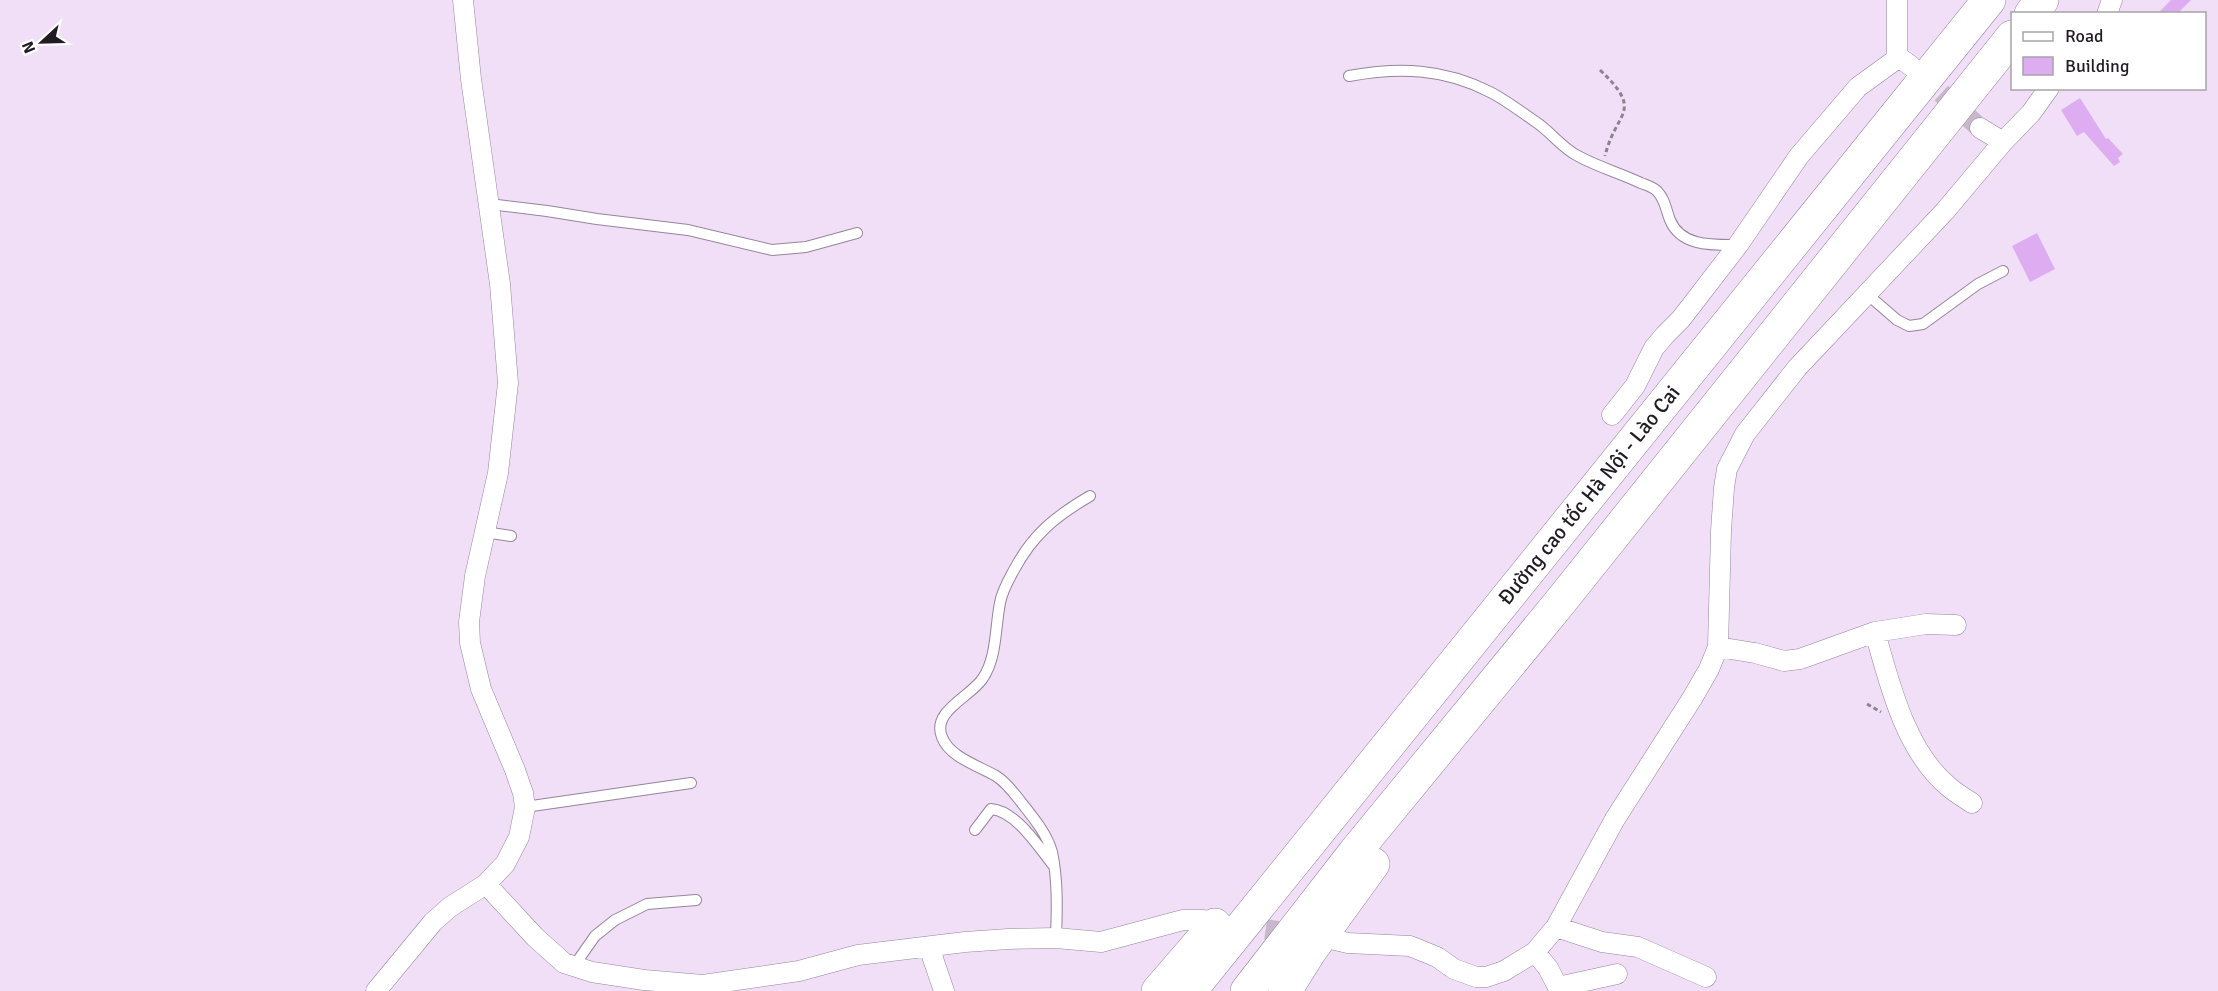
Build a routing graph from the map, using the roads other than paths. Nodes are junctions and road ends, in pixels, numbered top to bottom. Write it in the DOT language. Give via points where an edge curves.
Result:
graph roads {
  1 [pos="463,0"];
  2 [pos="1898,0"];
  3 [pos="1989,0"];
  4 [pos="2042,0"];
  5 [pos="2033,12"];
  6 [pos="2011,40"];
  7 [pos="1348,76"];
  8 [pos="2048,90"];
  9 [pos="1980,128"];
  10 [pos="2003,142"];
  11 [pos="489,204"];
  12 [pos="857,233"];
  13 [pos="1738,245"];
  14 [pos="2003,271"];
  15 [pos="1867,294"];
  16 [pos="1612,415"];
  17 [pos="1090,496"];
  18 [pos="485,532"];
  19 [pos="511,537"];
  20 [pos="1562,601"];
  21 [pos="1956,626"];
  22 [pos="1875,632"];
  23 [pos="1718,647"];
  24 [pos="1390,741"];
  25 [pos="691,783"];
  26 [pos="1972,803"];
  27 [pos="525,807"];
  28 [pos="975,830"];
  29 [pos="1053,865"];
  30 [pos="486,884"];
  31 [pos="696,900"];
  32 [pos="1204,920"];
  33 [pos="1556,927"];
  34 [pos="1056,938"];
  35 [pos="1331,939"];
  36 [pos="929,947"];
  37 [pos="1535,952"];
  38 [pos="574,966"];
  39 [pos="1617,974"];
  40 [pos="1706,977"];
  41 [pos="1473,984"];
  42 [pos="1559,989"];
  43 [pos="376,991"];
  44 [pos="944,991"];
  45 [pos="1158,991"];
  46 [pos="1190,991"];
  47 [pos="1247,991"];
  48 [pos="1285,991"];
  1 -- 11 [label="street"];
  2 -- 13 [label="street" via="1905,62 1858,87 1799,156"];
  3 -- 24 [label="highway, Đường cao tốc Hà Nội - Lào Cai"];
  4 -- 5 [label="highway"];
  6 -- 20 [label="highway, Đường cao tốc Hà Nội - Lào Cai"];
  7 -- 13 [label="lane" via="1383,70 1421,71 1474,84 1552,133 1576,156 1656,190 1670,221 1685,237 1704,244"];
  8 -- 10 [label="street"];
  9 -- 10 [label="street"];
  10 -- 15 [label="street" via="1945,212"];
  11 -- 12 [label="lane" via="688,230 772,250 806,247"];
  11 -- 18 [label="street" via="505,324 508,383 498,473"];
  13 -- 16 [label="street" via="1654,348 1635,386"];
  14 -- 15 [label="lane" via="1923,324 1909,326 1897,320"];
  15 -- 23 [label="street" via="1797,368 1745,434 1727,469 1720,531"];
  17 -- 29 [label="lane" via="1042,530 1021,557 1003,590 992,656 983,679 950,708 939,729 945,744 999,778 1012,791 1045,837"];
  18 -- 19 [label="lane"];
  18 -- 27 [label="street" via="471,600 470,644 481,689 515,770"];
  20 -- 47 [label="highway, Đường cao tốc Hà Nội - Lào Cai" via="1355,852"];
  20 -- 48 [label="highway"];
  21 -- 22 [label="street" via="1926,624"];
  22 -- 23 [label="street" via="1784,661"];
  22 -- 26 [label="street" via="1897,706 1917,747 1947,786"];
  23 -- 33 [label="street" via="1693,697 1615,819"];
  24 -- 45 [label="highway"];
  24 -- 46 [label="highway, Đường cao tốc Hà Nội - Lào Cai"];
  25 -- 27 [label="lane"];
  27 -- 30 [label="street" via="513,851"];
  28 -- 29 [label="lane" via="991,809 1000,810 1030,835"];
  29 -- 34 [label="lane"];
  30 -- 38 [label="street" via="553,955"];
  30 -- 43 [label="street" via="433,922"];
  31 -- 38 [label="lane" via="647,904 615,920 595,936"];
  32 -- 34 [label="street" via="1183,920 1101,942"];
  33 -- 37 [label="street"];
  33 -- 40 [label="street" via="1602,942 1638,947"];
  34 -- 36 [label="street"];
  35 -- 41 [label="street" via="1410,946 1437,957"];
  36 -- 38 [label="street" via="858,955 799,972 703,986 592,972"];
  36 -- 44 [label="street"];
  37 -- 41 [label="street"];
  37 -- 42 [label="street"];
  39 -- 42 [label="street"];
}
